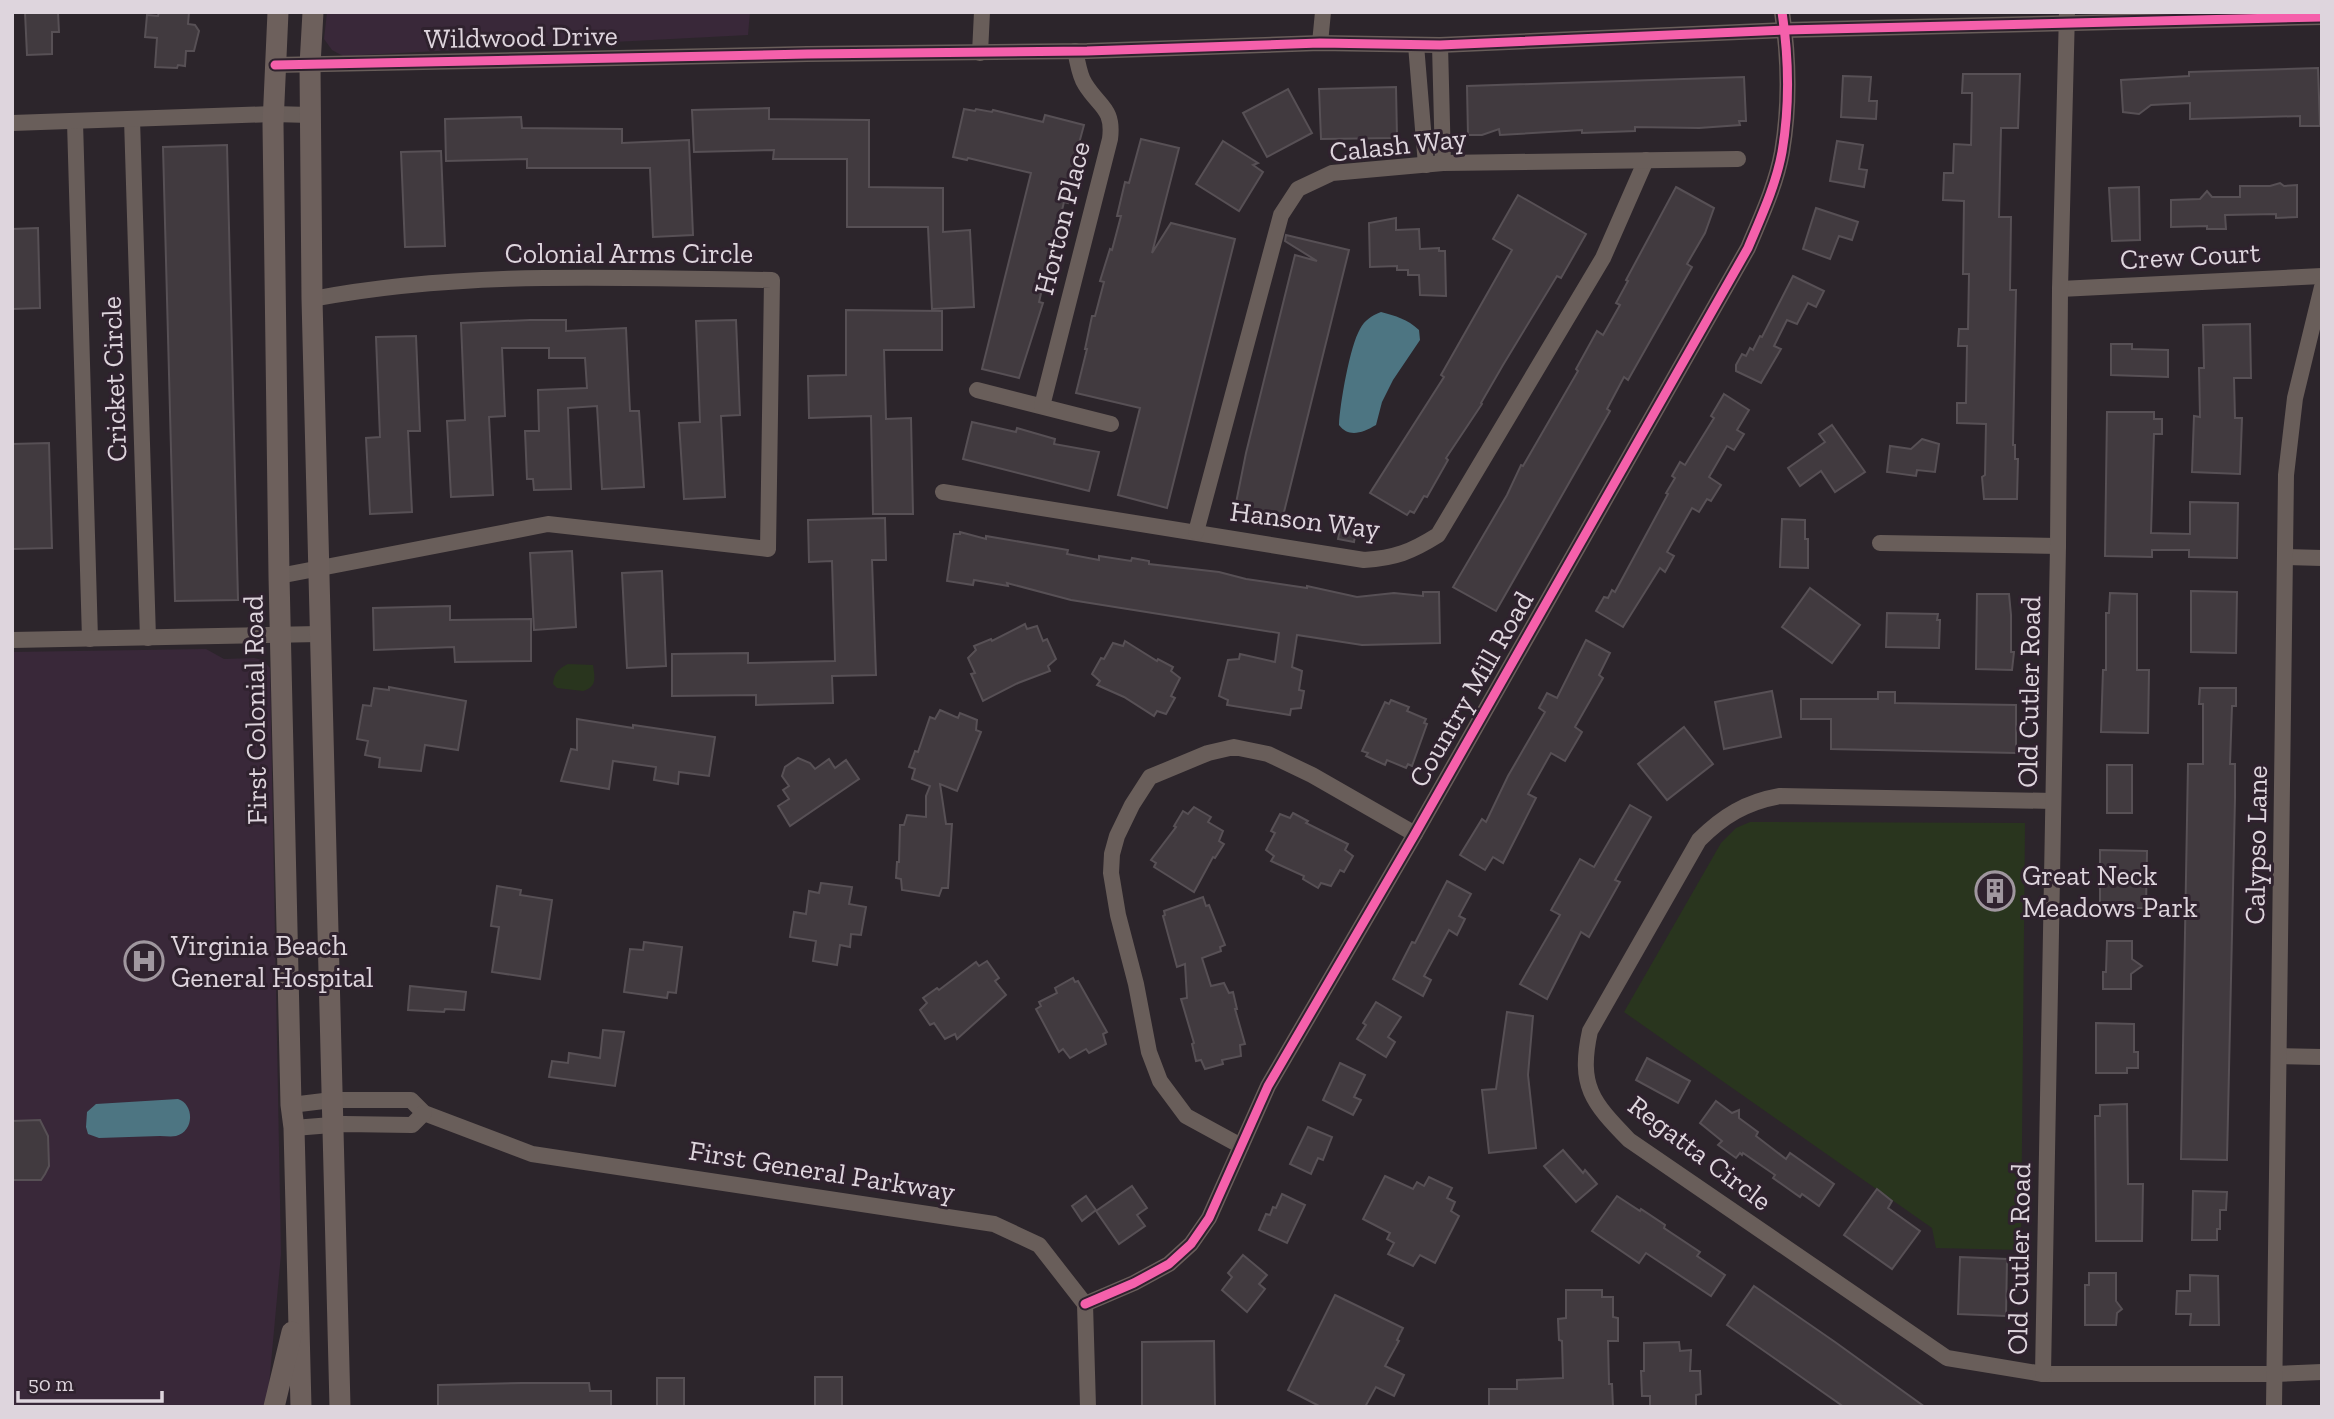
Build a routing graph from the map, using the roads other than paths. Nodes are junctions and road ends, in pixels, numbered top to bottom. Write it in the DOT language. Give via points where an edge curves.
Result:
graph roads {
  1 [pos="278,12"];
  2 [pos="313,12"];
  3 [pos="982,12"];
  4 [pos="1323,12"];
  5 [pos="1782,12"];
  6 [pos="2322,17"];
  7 [pos="2067,18"];
  8 [pos="1785,30"];
  9 [pos="1320,43"];
  10 [pos="1416,45"];
  11 [pos="1440,45"];
  12 [pos="1075,51"];
  13 [pos="980,52"];
  14 [pos="275,65"];
  15 [pos="310,65"];
  16 [pos="273,114"];
  17 [pos="310,115"];
  18 [pos="132,119"];
  19 [pos="75,122"];
  20 [pos="12,123"];
  21 [pos="1738,159"];
  22 [pos="1646,160"];
  23 [pos="1443,163"];
  24 [pos="1426,164"];
  25 [pos="2322,276"];
  26 [pos="2322,286"];
  27 [pos="2060,289"];
  28 [pos="312,299"];
  29 [pos="977,390"];
  30 [pos="1042,406"];
  31 [pos="1111,424"];
  32 [pos="943,492"];
  33 [pos="1196,532"];
  34 [pos="1880,543"];
  35 [pos="2058,546"];
  36 [pos="2285,557"];
  37 [pos="2322,558"];
  38 [pos="318,567"];
  39 [pos="279,576"];
  40 [pos="320,634"];
  41 [pos="281,635"];
  42 [pos="148,638"];
  43 [pos="90,639"];
  44 [pos="12,640"];
  45 [pos="2053,801"];
  46 [pos="1415,834"];
  47 [pos="2280,1056"];
  48 [pos="2322,1057"];
  49 [pos="332,1100"];
  50 [pos="291,1105"];
  51 [pos="424,1113"];
  52 [pos="332,1125"];
  53 [pos="294,1128"];
  54 [pos="1241,1146"];
  55 [pos="1085,1304"];
  56 [pos="298,1310"];
  57 [pos="2322,1372"];
  58 [pos="2043,1374"];
  59 [pos="2275,1374"];
  60 [pos="274,1407"];
  61 [pos="300,1407"];
  62 [pos="340,1407"];
  63 [pos="1088,1407"];
  64 [pos="2274,1407"];
  1 -- 14 [label="main road, First Colonial Road"];
  2 -- 15 [label="main road"];
  3 -- 13 [label="street"];
  4 -- 9 [label="street"];
  5 -- 8 [label="street, Country Mill Road"];
  6 -- 7 [label="street, Wildwood Drive"];
  7 -- 8 [label="street, Wildwood Drive"];
  7 -- 27 [label="street, Old Cutler Road"];
  8 -- 11 [label="street, Wildwood Drive"];
  8 -- 46 [label="street, Country Mill Road" via="1788,87 1782,153 1748,248"];
  9 -- 10 [label="street, Wildwood Drive"];
  9 -- 12 [label="street, Wildwood Drive"];
  10 -- 11 [label="street, Wildwood Drive"];
  10 -- 24 [label="street"];
  11 -- 23 [label="street"];
  12 -- 13 [label="street, Wildwood Drive"];
  12 -- 30 [label="street, Horton Place" via="1083,82 1112,123"];
  13 -- 15 [label="street, Wildwood Drive"];
  14 -- 15 [label="street, Wildwood Drive"];
  14 -- 16 [label="main road, First Colonial Road"];
  15 -- 17 [label="main road"];
  16 -- 17 [label="street"];
  16 -- 18 [label="street"];
  16 -- 39 [label="main road, First Colonial Road"];
  17 -- 28 [label="main road"];
  18 -- 19 [label="street"];
  18 -- 42 [label="street, Cricket Circle"];
  19 -- 20 [label="street"];
  19 -- 43 [label="street, Cricket Circle"];
  21 -- 22 [label="street, Calash Way"];
  22 -- 23 [label="street, Calash Way"];
  22 -- 33 [label="street, Hanson Way" via="1603,258 1438,535 1413,550 1364,560"];
  23 -- 24 [label="street, Calash Way"];
  24 -- 33 [label="street, Calash Way" via="1332,173 1298,190 1280,215"];
  25 -- 27 [label="street, Crew Court"];
  26 -- 36 [label="street, Calypso Lane" via="2291,420"];
  27 -- 35 [label="street, Old Cutler Road"];
  28 -- 38 [label="main road"];
  28 -- 38 [label="street, Colonial Arms Circle" via="503,278 772,280 768,549 548,524"];
  29 -- 30 [label="street"];
  30 -- 31 [label="street"];
  32 -- 33 [label="street, Hanson Way"];
  34 -- 35 [label="street"];
  35 -- 45 [label="street, Old Cutler Road"];
  36 -- 37 [label="street"];
  36 -- 47 [label="street, Calypso Lane"];
  38 -- 39 [label="street, Colonial Arms Circle"];
  38 -- 40 [label="main road"];
  39 -- 41 [label="main road, First Colonial Road"];
  40 -- 41 [label="street"];
  40 -- 49 [label="main road"];
  41 -- 42 [label="street"];
  41 -- 50 [label="main road, First Colonial Road"];
  42 -- 43 [label="street"];
  43 -- 44 [label="street"];
  45 -- 58 [label="street, Old Cutler Road"];
  45 -- 58 [label="street, Regatta Circle" via="1780,796 1735,810 1699,840 1590,1031 1584,1073 1604,1114 1629,1140 1947,1358"];
  46 -- 54 [label="street, Country Mill Road" via="1268,1086"];
  46 -- 54 [label="street" via="1312,775 1268,754 1234,747 1150,777 1132,805 1117,836 1111,873 1149,1052 1160,1081 1186,1115"];
  47 -- 48 [label="street"];
  47 -- 59 [label="street, Calypso Lane"];
  49 -- 50 [label="street, First General Parkway"];
  49 -- 51 [label="street, First General Parkway" via="411,1100"];
  49 -- 52 [label="main road"];
  50 -- 53 [label="main road, First Colonial Road"];
  51 -- 52 [label="street" via="412,1125"];
  51 -- 55 [label="street, First General Parkway" via="532,1154 993,1224 1039,1245"];
  52 -- 53 [label="street"];
  52 -- 62 [label="main road"];
  53 -- 56 [label="main road, First Colonial Road"];
  54 -- 55 [label="street, Country Mill Road" via="1209,1218 1191,1244 1169,1264"];
  55 -- 63 [label="street"];
  56 -- 60 [label="main road"];
  56 -- 61 [label="main road, First Colonial Road"];
  57 -- 59 [label="street, Regatta Circle"];
  58 -- 59 [label="street, Regatta Circle"];
  59 -- 64 [label="street, Calypso Lane"];
}
